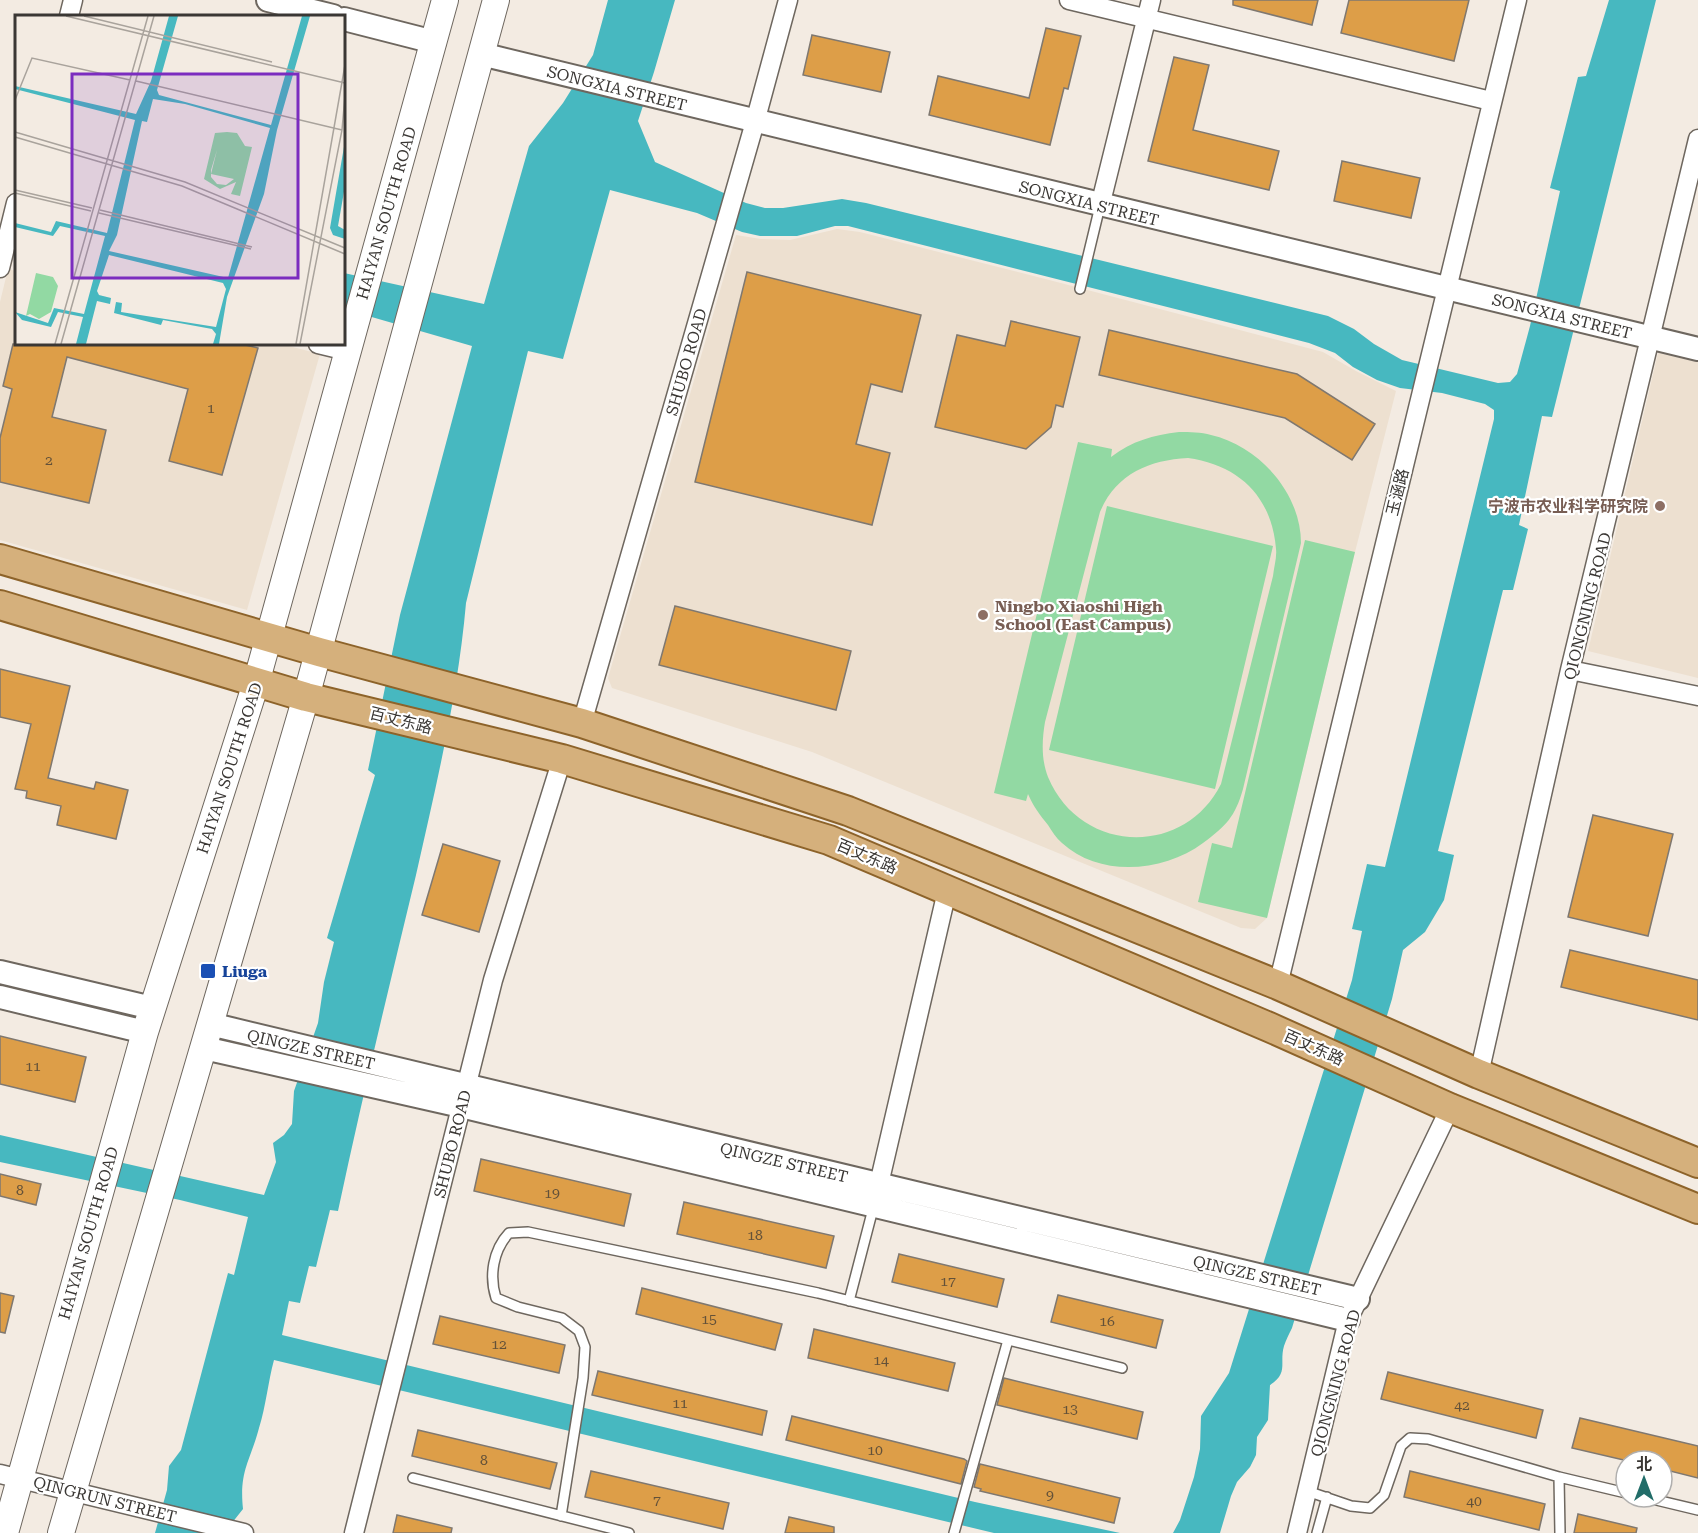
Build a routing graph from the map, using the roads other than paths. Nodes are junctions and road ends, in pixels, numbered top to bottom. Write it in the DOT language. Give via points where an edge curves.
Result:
graph roads {
  1 [pos="73,0"];
  2 [pos="268,0"];
  3 [pos="445,0"];
  4 [pos="496,0"];
  5 [pos="788,0"];
  6 [pos="1069,0"];
  7 [pos="1517,0"];
  8 [pos="1149,9"];
  9 [pos="69,15"];
  10 [pos="329,15"];
  11 [pos="345,19"];
  12 [pos="434,42"];
  13 [pos="481,54"];
  14 [pos="1491,101"];
  15 [pos="755,122"];
  16 [pos="1698,139"];
  17 [pos="1100,206"];
  18 [pos="15,209"];
  19 [pos="5,262"];
  20 [pos="1447,288"];
  21 [pos="1080,289"];
  22 [pos="1651,338"];
  23 [pos="322,345"];
  24 [pos="1698,349"];
  25 [pos="347,351"];
  26 [pos="0,559"];
  27 [pos="0,605"];
  28 [pos="268,636"];
  29 [pos="319,652"];
  30 [pos="1570,670"];
  31 [pos="256,683"];
  32 [pos="1698,696"];
  33 [pos="306,697"];
  34 [pos="582,723"];
  35 [pos="562,759"];
  36 [pos="947,891"];
  37 [pos="0,972"];
  38 [pos="1278,985"];
  39 [pos="0,998"];
  40 [pos="152,1008"];
  41 [pos="145,1032"];
  42 [pos="207,1036"];
  43 [pos="1479,1074"];
  44 [pos="464,1096"];
  45 [pos="1450,1108"];
  46 [pos="1698,1163"];
  47 [pos="876,1195"];
  48 [pos="1698,1209"];
  49 [pos="1358,1299"];
  50 [pos="849,1301"];
  51 [pos="1348,1320"];
  52 [pos="1008,1341"];
  53 [pos="1122,1368"];
  54 [pos="10,1476"];
  55 [pos="1559,1477"];
  56 [pos="413,1478"];
  57 [pos="1614,1490"];
  58 [pos="1307,1491"];
  59 [pos="74,1492"];
  60 [pos="1327,1497"];
  61 [pos="1674,1504"];
  62 [pos="1698,1510"];
  63 [pos="561,1515"];
  64 [pos="5,1533"];
  65 [pos="61,1533"];
  66 [pos="244,1533"];
  67 [pos="354,1533"];
  68 [pos="629,1533"];
  69 [pos="954,1533"];
  70 [pos="1297,1533"];
  71 [pos="1317,1533"];
  72 [pos="1560,1533"];
  1 -- 9 [label="street"];
  2 -- 10 [label="street"];
  3 -- 12 [label="main road, HAIYAN SOUTH ROAD"];
  4 -- 13 [label="main road"];
  5 -- 15 [label="street, SHUBO ROAD"];
  6 -- 8 [label="street"];
  7 -- 14 [label="street, 玉涵路"];
  8 -- 14 [label="street"];
  8 -- 17 [label="street"];
  11 -- 12 [label="street"];
  12 -- 25 [label="main road, HAIYAN SOUTH ROAD"];
  13 -- 15 [label="street, SONGXIA STREET"];
  13 -- 29 [label="main road"];
  14 -- 20 [label="street, 玉涵路"];
  15 -- 17 [label="street, SONGXIA STREET"];
  15 -- 34 [label="street, SHUBO ROAD"];
  16 -- 22 [label="street, QIONGNING ROAD"];
  17 -- 20 [label="street, SONGXIA STREET"];
  17 -- 21 [label="lane"];
  18 -- 19 [label="street"];
  20 -- 22 [label="street, SONGXIA STREET"];
  20 -- 38 [label="street, 玉涵路"];
  22 -- 24 [label="street, SONGXIA STREET"];
  22 -- 30 [label="street, QIONGNING ROAD"];
  23 -- 25 [label="street"];
  25 -- 28 [label="main road, HAIYAN SOUTH ROAD"];
  26 -- 28 [label="main road"];
  27 -- 31 [label="main road, 百丈东路"];
  28 -- 29 [label="main road"];
  28 -- 31 [label="main road, HAIYAN SOUTH ROAD"];
  29 -- 33 [label="main road"];
  29 -- 34 [label="main road"];
  30 -- 32 [label="street"];
  30 -- 43 [label="street, QIONGNING ROAD"];
  31 -- 33 [label="main road, 百丈东路"];
  31 -- 40 [label="main road, HAIYAN SOUTH ROAD"];
  33 -- 35 [label="main road, 百丈东路"];
  33 -- 42 [label="main road"];
  34 -- 38 [label="main road" via="848,810"];
  35 -- 36 [label="main road, 百丈东路" via="829,840"];
  35 -- 44 [label="street, SHUBO ROAD" via="493,980"];
  36 -- 45 [label="main road, 百丈东路"];
  36 -- 47 [label="street"];
  37 -- 40 [label="street"];
  38 -- 43 [label="main road"];
  39 -- 41 [label="street"];
  40 -- 41 [label="main road, HAIYAN SOUTH ROAD"];
  41 -- 54 [label="main road, HAIYAN SOUTH ROAD"];
  42 -- 44 [label="street, QINGZE STREET"];
  42 -- 59 [label="main road"];
  43 -- 46 [label="main road"];
  44 -- 47 [label="street, QINGZE STREET"];
  44 -- 67 [label="street, SHUBO ROAD"];
  45 -- 48 [label="main road, 百丈东路"];
  45 -- 49 [label="street, QIONGNING ROAD"];
  47 -- 49 [label="street, QINGZE STREET"];
  47 -- 50 [label="lane"];
  47 -- 51 [label="street, QINGZE STREET"];
  49 -- 51 [label="street, QIONGNING ROAD"];
  50 -- 52 [label="lane"];
  50 -- 63 [label="lane" via="528,1232 509,1233 501,1241 493,1265 496,1298 562,1318 579,1331 585,1347 584,1378"];
  51 -- 58 [label="street, QIONGNING ROAD"];
  52 -- 53 [label="lane"];
  52 -- 69 [label="lane"];
  54 -- 59 [label="street, QINGRUN STREET"];
  54 -- 64 [label="main road, HAIYAN SOUTH ROAD"];
  55 -- 57 [label="lane"];
  55 -- 60 [label="lane" via="1428,1439 1410,1438 1401,1446 1384,1495 1370,1508"];
  55 -- 72 [label="lane"];
  56 -- 63 [label="lane"];
  58 -- 60 [label="lane"];
  58 -- 70 [label="street, QIONGNING ROAD"];
  59 -- 65 [label="main road"];
  59 -- 66 [label="street, QINGRUN STREET"];
  60 -- 71 [label="lane"];
  61 -- 62 [label="lane"];
  63 -- 68 [label="lane"];
}
